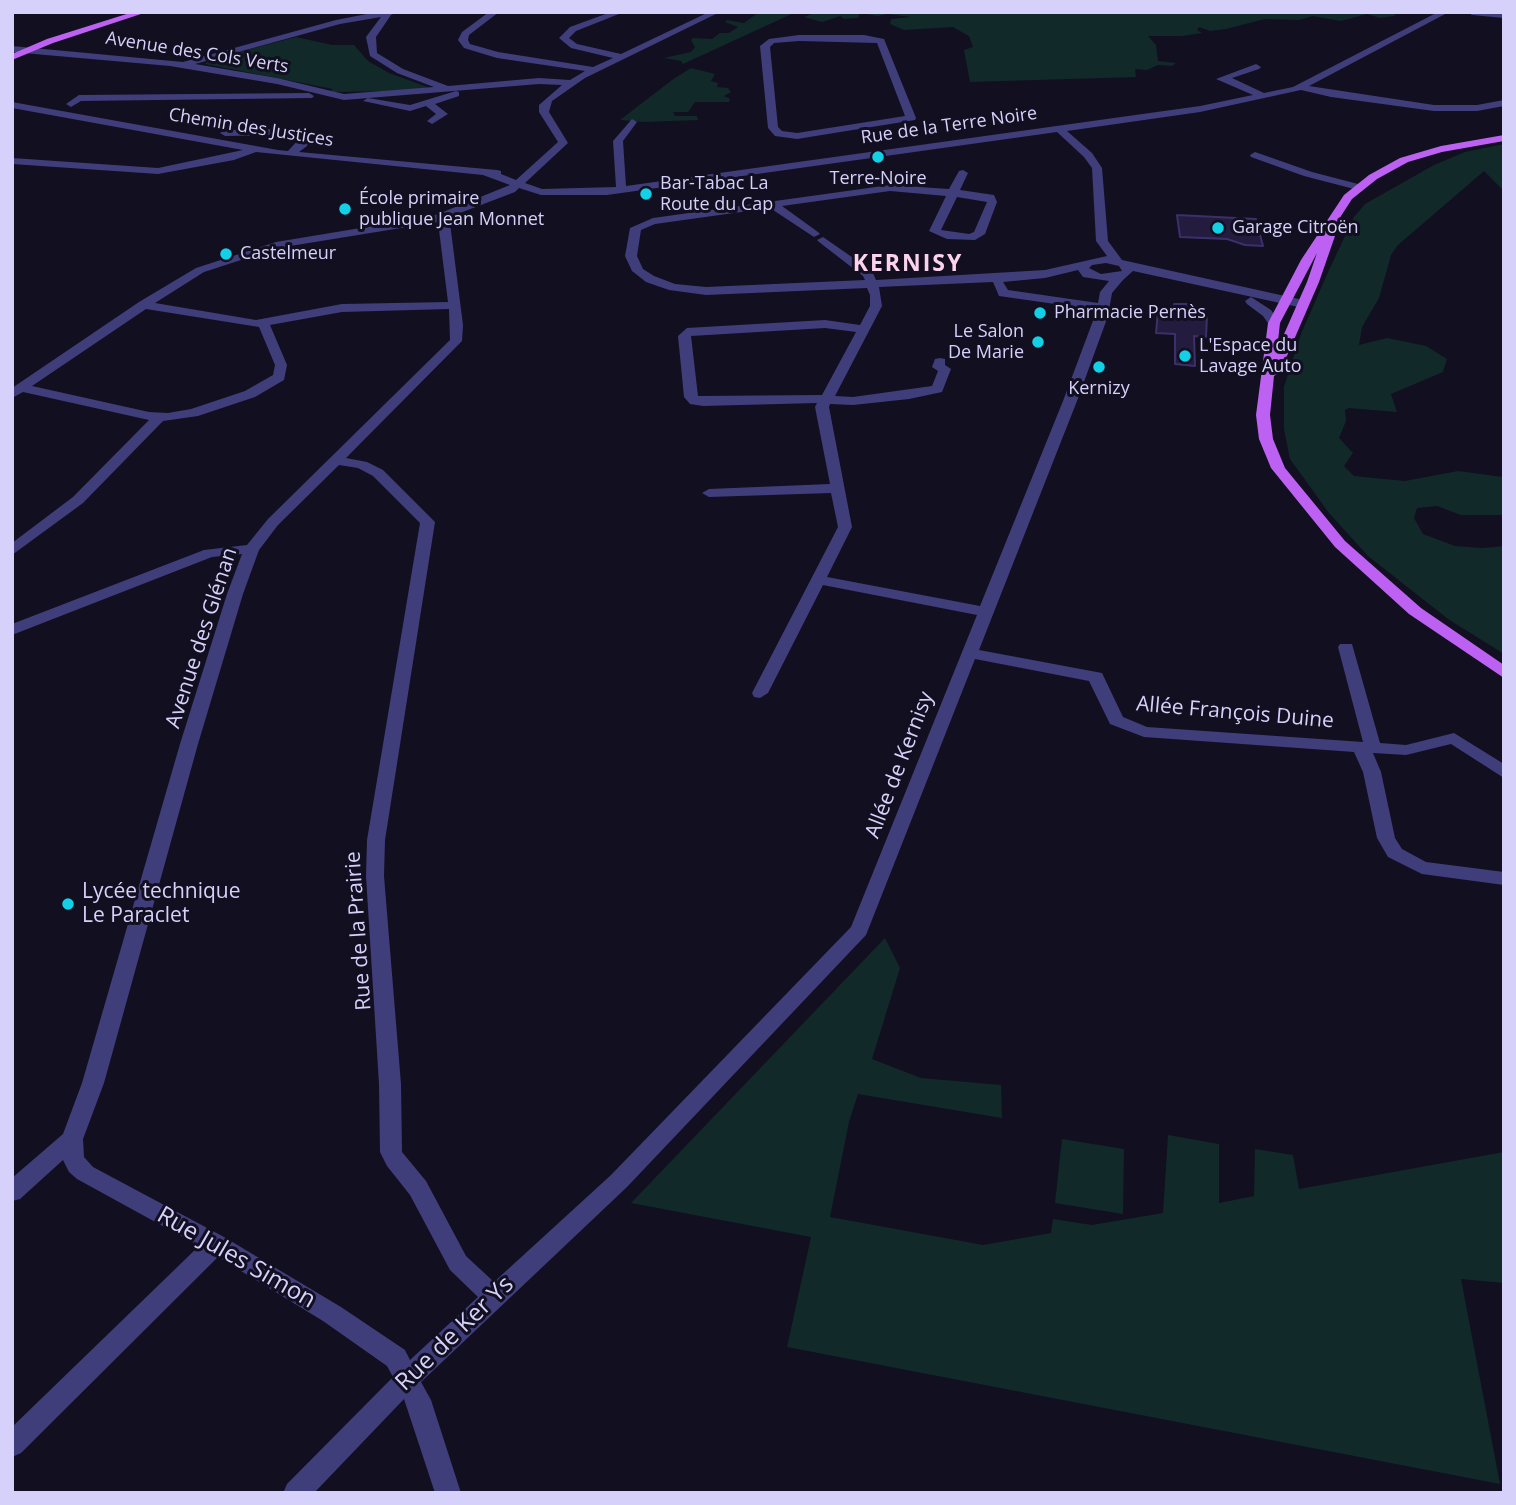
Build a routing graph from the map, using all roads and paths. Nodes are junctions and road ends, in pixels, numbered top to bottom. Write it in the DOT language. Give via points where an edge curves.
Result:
graph roads {
  1 [pos="126,12"];
  2 [pos="143,12"];
  3 [pos="393,12"];
  4 [pos="495,12"];
  5 [pos="620,12"];
  6 [pos="716,12"];
  7 [pos="1445,12"];
  8 [pos="1472,12"];
  9 [pos="388,13"];
  10 [pos="1504,15"];
  11 [pos="37,38"];
  12 [pos="12,48"];
  13 [pos="29,49"];
  14 [pos="12,57"];
  15 [pos="623,57"];
  16 [pos="183,65"];
  17 [pos="1256,67"];
  18 [pos="595,70"];
  19 [pos="570,83"];
  20 [pos="1301,87"];
  21 [pos="469,88"];
  22 [pos="450,89"];
  23 [pos="333,96"];
  24 [pos="358,96"];
  25 [pos="1263,96"];
  26 [pos="1504,103"];
  27 [pos="71,104"];
  28 [pos="429,104"];
  29 [pos="12,105"];
  30 [pos="432,121"];
  31 [pos="632,122"];
  32 [pos="1059,129"];
  33 [pos="225,133"];
  34 [pos="835,138"];
  35 [pos="1504,138"];
  36 [pos="254,149"];
  37 [pos="290,154"];
  38 [pos="1255,155"];
  39 [pos="855,157"];
  40 [pos="12,161"];
  41 [pos="963,173"];
  42 [pos="521,183"];
  43 [pos="621,187"];
  44 [pos="1358,187"];
  45 [pos="638,188"];
  46 [pos="550,190"];
  47 [pos="592,190"];
  48 [pos="953,193"];
  49 [pos="771,204"];
  50 [pos="1335,216"];
  51 [pos="440,217"];
  52 [pos="1102,241"];
  53 [pos="1122,270"];
  54 [pos="1095,279"];
  55 [pos="998,283"];
  56 [pos="873,284"];
  57 [pos="1292,287"];
  58 [pos="1248,297"];
  59 [pos="143,305"];
  60 [pos="454,305"];
  61 [pos="1282,305"];
  62 [pos="1301,309"];
  63 [pos="263,323"];
  64 [pos="1274,323"];
  65 [pos="863,329"];
  66 [pos="940,362"];
  67 [pos="16,391"];
  68 [pos="1265,394"];
  69 [pos="825,399"];
  70 [pos="159,417"];
  71 [pos="335,460"];
  72 [pos="838,488"];
  73 [pos="709,493"];
  74 [pos="252,549"];
  75 [pos="12,551"];
  76 [pos="819,580"];
  77 [pos="986,612"];
  78 [pos="12,630"];
  79 [pos="1346,647"];
  80 [pos="969,653"];
  81 [pos="1504,673"];
  82 [pos="760,693"];
  83 [pos="1367,748"];
  84 [pos="1504,772"];
  85 [pos="1504,879"];
  86 [pos="72,1139"];
  87 [pos="619,1181"];
  88 [pos="12,1192"];
  89 [pos="216,1244"];
  90 [pos="494,1297"];
  91 [pos="407,1379"];
  92 [pos="12,1445"];
  93 [pos="296,1493"];
  94 [pos="448,1493"];
  1 -- 11 [label="main road"];
  2 -- 13 [label="main road"];
  3 -- 9 [label="street"];
  4 -- 18 [label="street" via="468,30 464,43 497,55"];
  5 -- 15 [label="street" via="573,29 564,38 574,46"];
  6 -- 15 [label="street"];
  7 -- 20 [label="street, Rue de la Terre Noire"];
  8 -- 10 [label="street"];
  9 -- 16 [label="street"];
  9 -- 22 [label="street" via="371,37 373,54 400,71"];
  11 -- 12 [label="main road"];
  11 -- 13 [label="street"];
  12 -- 13 [label="street, Avenue des Cols Verts"];
  13 -- 14 [label="main road"];
  13 -- 16 [label="street, Avenue des Cols Verts"];
  15 -- 18 [label="street"];
  16 -- 23 [label="street, Avenue des Cols Verts"];
  17 -- 25 [label="street" via="1221,79"];
  18 -- 19 [label="street"];
  19 -- 21 [label="street, Avenue des Cols Verts"];
  19 -- 42 [label="street" via="544,105 545,116 563,143"];
  20 -- 25 [label="street, Rue de la Terre Noire"];
  20 -- 26 [label="street" via="1434,108"];
  21 -- 22 [label="street, Avenue des Cols Verts"];
  21 -- 28 [label="street, Avenue des Cols Verts"];
  22 -- 24 [label="street, Avenue des Cols Verts"];
  23 -- 24 [label="street, Avenue des Cols Verts"];
  23 -- 27 [label="street" via="79,98"];
  24 -- 28 [label="street, Avenue des Cols Verts" via="398,108"];
  25 -- 32 [label="street, Rue de la Terre Noire"];
  28 -- 30 [label="street" via="443,114"];
  29 -- 36 [label="street, Chemin des Justices"];
  31 -- 43 [label="street" via="618,141"];
  32 -- 39 [label="street, Rue de la Terre Noire"];
  32 -- 52 [label="street" via="1097,168"];
  33 -- 37 [label="street" via="293,132 306,136"];
  34 -- 34 [label="street" via="911,118 884,43 869,38 767,43 775,131"];
  34 -- 39 [label="street"];
  35 -- 44 [label="main road" via="1414,157"];
  36 -- 37 [label="street, Chemin des Justices"];
  36 -- 40 [label="street" via="158,171"];
  37 -- 42 [label="street, Chemin des Justices" via="487,173"];
  38 -- 44 [label="street"];
  39 -- 45 [label="street, Rue de la Terre Noire"];
  41 -- 48 [label="street"];
  42 -- 46 [label="street, Chemin des Justices"];
  42 -- 51 [label="street" via="504,194"];
  43 -- 45 [label="street, Rue de la Terre Noire"];
  43 -- 47 [label="street, Rue de la Terre Noire"];
  44 -- 50 [label="main road"];
  45 -- 47 [label="street, Rue de la Terre Noire"];
  46 -- 47 [label="street, Rue de la Terre Noire"];
  48 -- 48 [label="street" via="993,192 979,234 957,238 935,231"];
  48 -- 49 [label="street" via="890,188"];
  49 -- 56 [label="street" via="861,267"];
  49 -- 56 [label="street" via="639,225 632,238 632,262 650,279 694,290"];
  50 -- 57 [label="main road"];
  50 -- 62 [label="main road"];
  51 -- 59 [label="street" via="255,250 193,273"];
  51 -- 60 [label="street, Avenue des Glénan"];
  52 -- 53 [label="street"];
  52 -- 54 [label="street, Allée de Kernisy"];
  53 -- 54 [label="street, Allée de Kernisy"];
  53 -- 54 [label="street"];
  53 -- 54 [label="street"];
  53 -- 58 [label="street" via="1161,274"];
  54 -- 55 [label="street" via="1003,293"];
  54 -- 56 [label="street" via="1045,274"];
  54 -- 77 [label="street, Allée de Kernisy" via="1070,401"];
  56 -- 65 [label="street" via="876,306"];
  57 -- 58 [label="street"];
  57 -- 61 [label="main road"];
  58 -- 61 [label="street"];
  58 -- 64 [label="street"];
  59 -- 63 [label="street"];
  59 -- 67 [label="street"];
  60 -- 63 [label="street" via="342,308"];
  60 -- 71 [label="street, Avenue des Glénan" via="457,331 453,346"];
  61 -- 62 [label="street"];
  61 -- 64 [label="main road"];
  62 -- 68 [label="main road"];
  63 -- 70 [label="street" via="281,365 275,381 220,405"];
  64 -- 68 [label="main road"];
  65 -- 69 [label="street"];
  65 -- 69 [label="street" via="816,324 685,334 695,401"];
  66 -- 69 [label="street" via="938,367 945,369 937,389 929,392"];
  67 -- 70 [label="street"];
  68 -- 81 [label="main road" via="1264,427 1271,454 1318,521 1396,596"];
  69 -- 72 [label="street" via="823,416"];
  70 -- 75 [label="street" via="78,500"];
  71 -- 74 [label="street, Avenue des Glénan"];
  71 -- 90 [label="street, Rue de la Prairie" via="378,473 428,522 376,840 391,1152 418,1188 451,1252"];
  72 -- 73 [label="street"];
  72 -- 76 [label="street" via="845,527"];
  74 -- 78 [label="street" via="209,553"];
  74 -- 86 [label="street, Avenue des Glénan" via="189,744 93,1083"];
  76 -- 77 [label="street"];
  76 -- 82 [label="street"];
  77 -- 80 [label="street, Allée de Kernisy"];
  79 -- 83 [label="street, Allée François Duine"];
  80 -- 83 [label="street, Allée François Duine" via="1096,677 1116,720 1132,729"];
  80 -- 87 [label="street, Allée de Kernisy" via="859,930"];
  83 -- 84 [label="street, Allée François Duine" via="1417,749 1454,738"];
  83 -- 85 [label="street, Allée François Duine" via="1386,838 1395,853 1422,868"];
  86 -- 88 [label="street"];
  86 -- 89 [label="street, Rue Jules Simon" via="73,1157 85,1173"];
  87 -- 90 [label="street, Rue de Ker Ys"];
  89 -- 91 [label="street, Rue Jules Simon" via="396,1358"];
  89 -- 92 [label="street"];
  90 -- 91 [label="street, Rue de Ker Ys"];
  91 -- 93 [label="street, Rue de Ker Ys"];
  91 -- 94 [label="street, Rue Jules Simon"];
}
